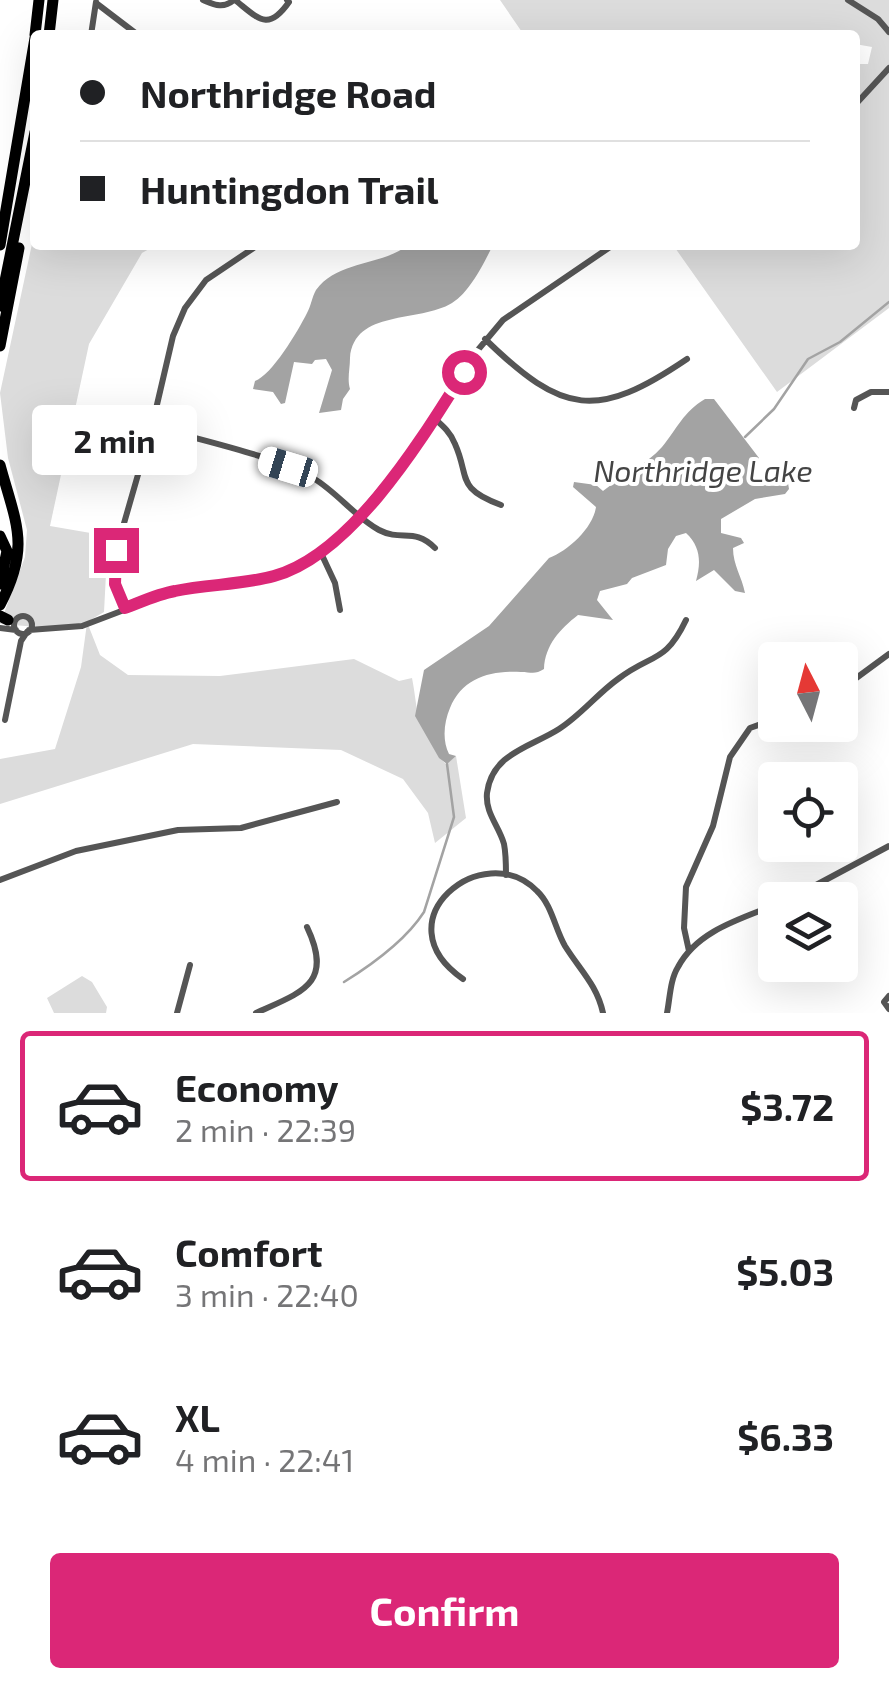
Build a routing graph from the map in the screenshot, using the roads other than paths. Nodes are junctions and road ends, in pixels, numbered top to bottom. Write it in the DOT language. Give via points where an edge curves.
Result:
graph roads {
  1 [pos="39,0"];
  2 [pos="53,0"];
  3 [pos="203,0"];
  4 [pos="234,0"];
  5 [pos="286,0"];
  6 [pos="848,0"];
  7 [pos="96,2"];
  8 [pos="36,30"];
  9 [pos="50,30"];
  10 [pos="92,30"];
  11 [pos="132,30"];
  12 [pos="889,32"];
  13 [pos="30,67"];
  14 [pos="889,68"];
  15 [pos="860,100"];
  16 [pos="30,161"];
  17 [pos="20,218"];
  18 [pos="0,245"];
  19 [pos="250,250"];
  20 [pos="605,250"];
  21 [pos="0,306"];
  22 [pos="485,339"];
  23 [pos="0,346"];
  24 [pos="687,359"];
  25 [pos="889,392"];
  26 [pos="854,408"];
  27 [pos="435,418"];
  28 [pos="152,426"];
  29 [pos="0,465"];
  30 [pos="500,505"];
  31 [pos="360,515"];
  32 [pos="0,536"];
  33 [pos="435,548"];
  34 [pos="321,554"];
  35 [pos="0,584"];
  36 [pos="0,605"];
  37 [pos="125,608"];
  38 [pos="340,610"];
  39 [pos="686,620"];
  40 [pos="31,621"];
  41 [pos="8,623"];
  42 [pos="47,629"];
  43 [pos="28,631"];
  44 [pos="21,641"];
  45 [pos="889,654"];
  46 [pos="858,677"];
  47 [pos="5,720"];
  48 [pos="758,725"];
  49 [pos="337,802"];
  50 [pos="889,846"];
  51 [pos="506,875"];
  52 [pos="0,880"];
  53 [pos="822,882"];
  54 [pos="758,912"];
  55 [pos="307,926"];
  56 [pos="689,951"];
  57 [pos="190,965"];
  58 [pos="462,978"];
  59 [pos="889,996"];
  60 [pos="887,1008"];
  61 [pos="177,1013"];
  62 [pos="256,1013"];
  63 [pos="603,1013"];
  64 [pos="667,1013"];
  65 [pos="878,1013"];
  1 -- 8 [label="highway"];
  2 -- 9 [label="highway"];
  3 -- 4 [label="street" via="217,6"];
  4 -- 5 [label="street" via="270,21"];
  6 -- 12 [label="street"];
  7 -- 10 [label="street"];
  7 -- 11 [label="street"];
  13 -- 18 [label="highway"];
  14 -- 15 [label="street"];
  16 -- 17 [label="highway"];
  17 -- 21 [label="highway"];
  17 -- 23 [label="highway" via="19,260"];
  19 -- 28 [label="street" via="216,272 185,308"];
  20 -- 22 [label="street" via="518,307"];
  22 -- 24 [label="street" via="544,388 574,400 626,396"];
  22 -- 27 [label="street"];
  25 -- 26 [label="street" via="864,395"];
  27 -- 30 [label="street" via="454,441 467,484"];
  27 -- 31 [label="street"];
  28 -- 31 [label="street" via="298,471"];
  28 -- 37 [label="street" via="114,558"];
  29 -- 36 [label="highway" via="20,551"];
  31 -- 33 [label="street" via="384,532 420,535"];
  31 -- 34 [label="street"];
  32 -- 35 [label="highway" via="7,551"];
  34 -- 37 [label="street" via="273,576 174,591"];
  34 -- 38 [label="street"];
  37 -- 42 [label="street" via="82,626"];
  39 -- 51 [label="street" via="665,653 621,677 554,732 514,751 495,772 487,803 504,846"];
  40 -- 41 [label="street" via="24,616"];
  40 -- 42 [label="street"];
  40 -- 43 [label="street"];
  41 -- 43 [label="street"];
  41 -- 44 [label="street"];
  42 -- 43 [label="street"];
  43 -- 44 [label="street"];
  44 -- 47 [label="street"];
  45 -- 46 [label="street"];
  48 -- 56 [label="street" via="730,757 714,826 686,886"];
  49 -- 52 [label="street" via="241,828 178,830 81,850"];
  50 -- 53 [label="street"];
  51 -- 58 [label="street" via="464,879 434,915 434,949"];
  51 -- 63 [label="street" via="542,896 566,947 596,988"];
  54 -- 56 [label="street" via="724,925"];
  55 -- 62 [label="street" via="317,952 311,982"];
  56 -- 64 [label="street" via="674,976"];
  57 -- 61 [label="street"];
  59 -- 60 [label="street"];
  60 -- 65 [label="street"];
}
